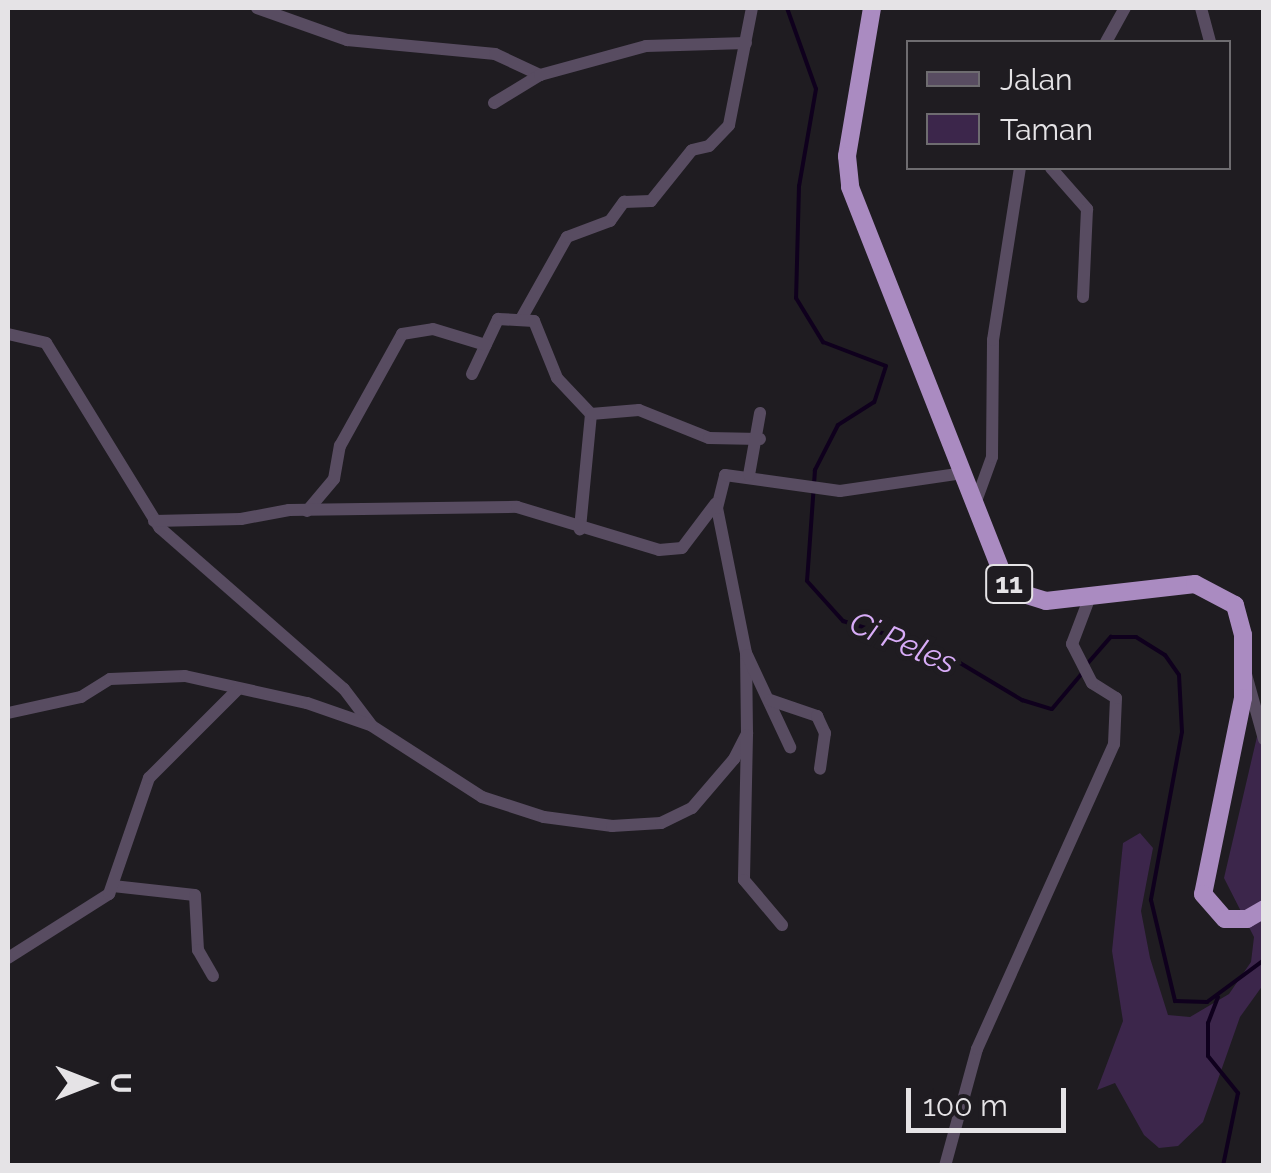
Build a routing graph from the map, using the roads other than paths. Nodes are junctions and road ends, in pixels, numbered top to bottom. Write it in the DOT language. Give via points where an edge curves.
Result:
graph roads {
  1 [pos="257,8"];
  2 [pos="752,8"];
  3 [pos="872,8"];
  4 [pos="1125,8"];
  5 [pos="1201,8"];
  6 [pos="1107,40"];
  7 [pos="1209,40"];
  8 [pos="746,43"];
  9 [pos="540,75"];
  10 [pos="494,104"];
  11 [pos="1020,170"];
  12 [pos="1053,170"];
  13 [pos="1083,297"];
  14 [pos="521,319"];
  15 [pos="8,334"];
  16 [pos="486,345"];
  17 [pos="472,374"];
  18 [pos="760,413"];
  19 [pos="591,414"];
  20 [pos="760,439"];
  21 [pos="961,467"];
  22 [pos="749,475"];
  23 [pos="985,485"];
  24 [pos="716,502"];
  25 [pos="975,504"];
  26 [pos="306,511"];
  27 [pos="154,520"];
  28 [pos="580,529"];
  29 [pos="1091,594"];
  30 [pos="746,653"];
  31 [pos="1244,667"];
  32 [pos="238,689"];
  33 [pos="770,700"];
  34 [pos="8,713"];
  35 [pos="372,726"];
  36 [pos="747,732"];
  37 [pos="1264,739"];
  38 [pos="790,747"];
  39 [pos="820,769"];
  40 [pos="113,886"];
  41 [pos="1264,909"];
  42 [pos="782,925"];
  43 [pos="8,958"];
  44 [pos="214,976"];
  45 [pos="945,1166"];
  1 -- 9 [label="street" via="348,40 517,59"];
  2 -- 8 [label="street"];
  3 -- 21 [label="highway, 11" via="849,144 850,187"];
  4 -- 6 [label="street"];
  5 -- 7 [label="street"];
  8 -- 9 [label="street" via="646,46"];
  8 -- 14 [label="street" via="729,126 709,146 692,150 651,201 624,202 610,221 567,237"];
  9 -- 10 [label="street"];
  11 -- 23 [label="street" via="993,340 992,456"];
  12 -- 13 [label="street" via="1086,209"];
  14 -- 16 [label="street" via="498,319"];
  14 -- 19 [label="street" via="534,322 557,378"];
  15 -- 27 [label="street" via="33,337 56,356"];
  16 -- 17 [label="street"];
  16 -- 26 [label="street" via="433,328 402,334 340,446 334,479"];
  18 -- 20 [label="street"];
  19 -- 20 [label="street" via="634,409 710,438"];
  19 -- 28 [label="street"];
  20 -- 22 [label="street"];
  21 -- 22 [label="street" via="892,488"];
  21 -- 23 [label="street"];
  21 -- 25 [label="highway, 11"];
  22 -- 24 [label="street" via="720,479"];
  23 -- 25 [label="street"];
  24 -- 28 [label="street" via="682,548 659,550"];
  24 -- 30 [label="street"];
  25 -- 29 [label="highway, 11" via="1003,576 1017,592 1046,601"];
  26 -- 27 [label="street"];
  26 -- 28 [label="street" via="517,508"];
  27 -- 35 [label="street" via="344,688"];
  29 -- 31 [label="highway, 11" via="1184,584 1218,591 1240,618"];
  29 -- 45 [label="street" via="1072,631 1092,683 1116,698 1114,744 977,1049"];
  30 -- 33 [label="street"];
  30 -- 36 [label="street"];
  31 -- 37 [label="street"];
  31 -- 41 [label="highway, 11" via="1239,728 1203,894 1225,919 1246,919"];
  32 -- 34 [label="street" via="199,677 110,679 81,697"];
  32 -- 35 [label="street"];
  32 -- 40 [label="street" via="149,778"];
  33 -- 38 [label="street"];
  33 -- 39 [label="street" via="816,716 825,734"];
  35 -- 36 [label="street" via="482,797 544,817 612,826 662,823 692,808 734,759"];
  36 -- 42 [label="street" via="744,880"];
  40 -- 43 [label="street" via="92,908"];
  40 -- 44 [label="street" via="195,895 198,950"];
}
